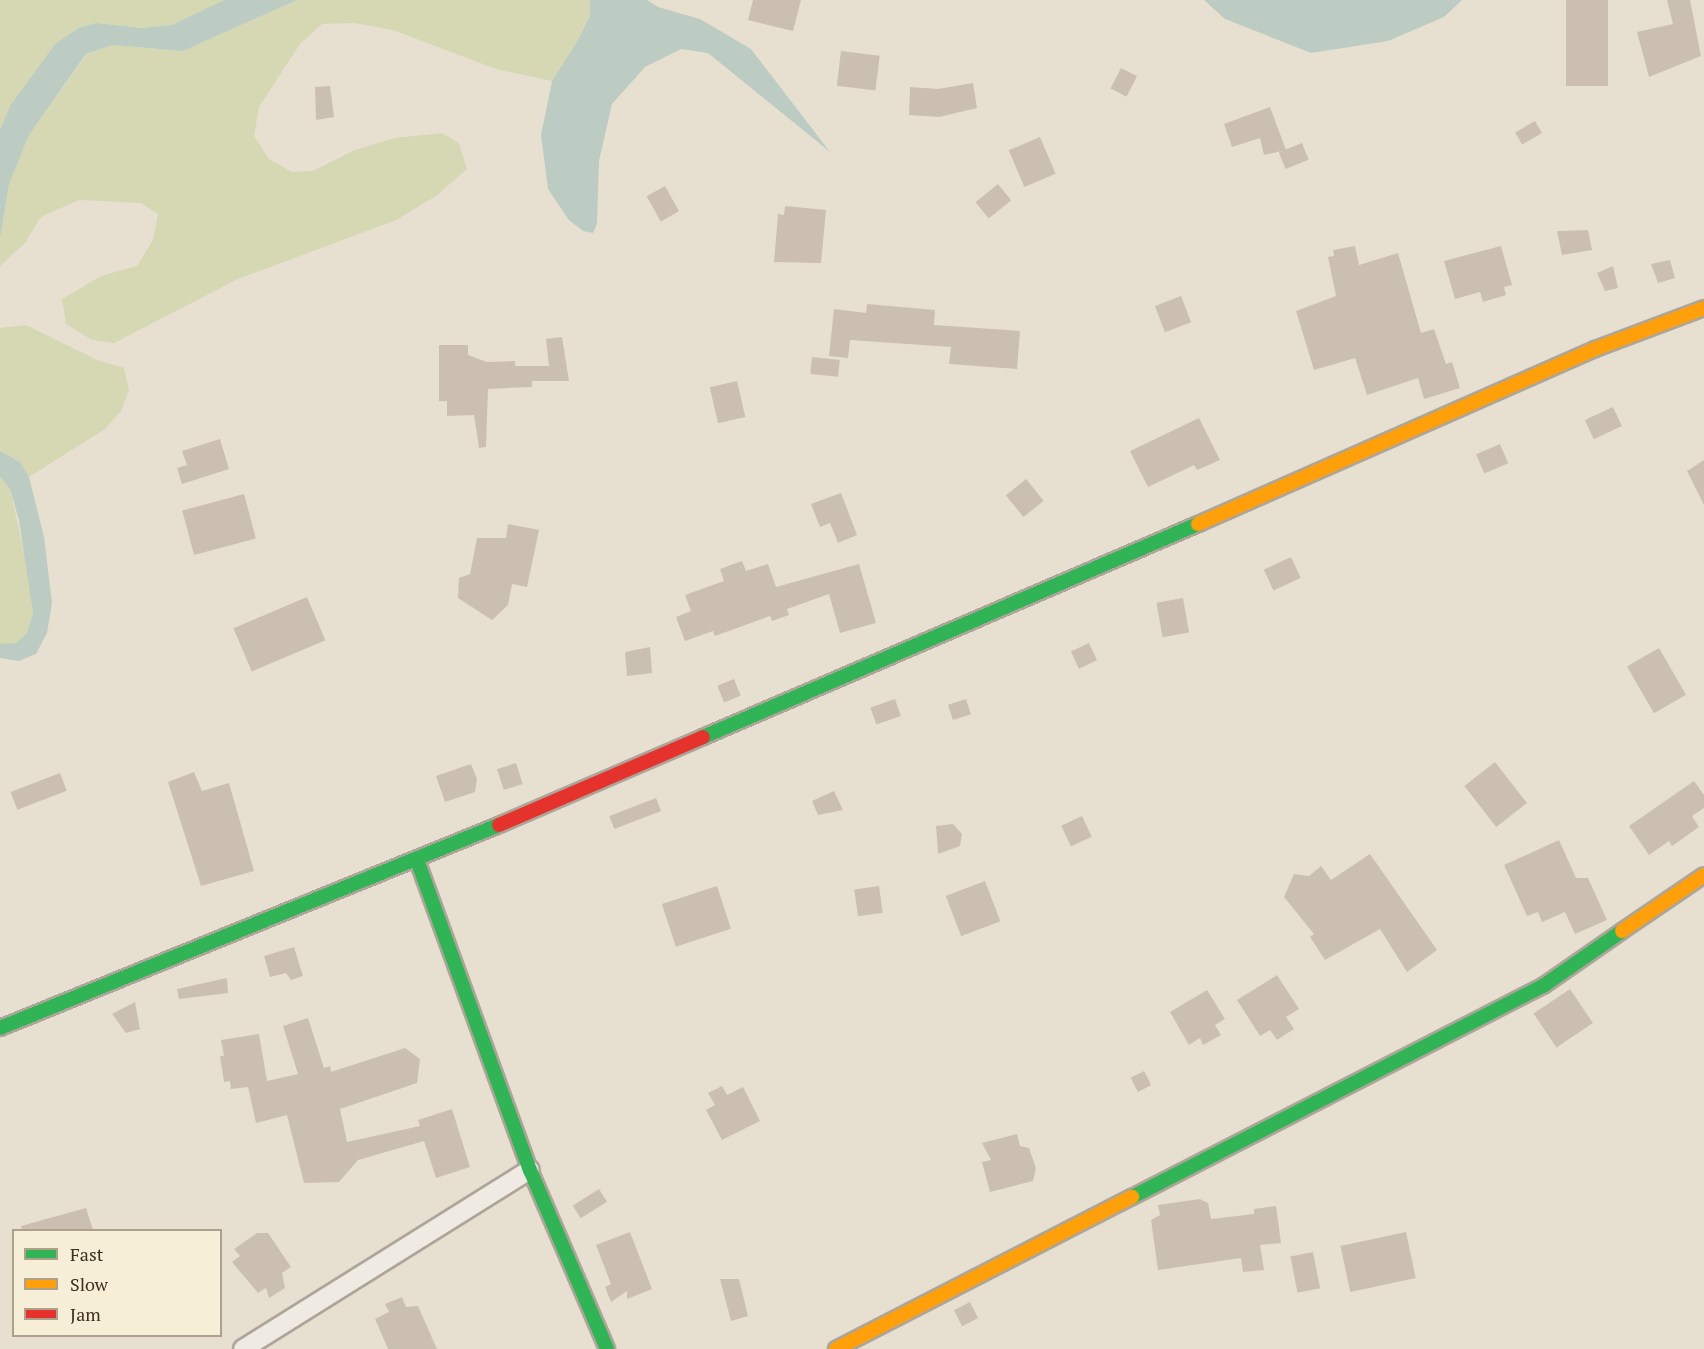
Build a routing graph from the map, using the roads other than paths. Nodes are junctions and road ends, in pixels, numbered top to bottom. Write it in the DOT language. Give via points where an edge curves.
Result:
graph roads {
  1 [pos="1704,308"];
  2 [pos="417,860"];
  3 [pos="1704,875"];
  4 [pos="0,1028"];
  5 [pos="530,1170"];
  6 [pos="243,1349"];
  7 [pos="607,1349"];
  8 [pos="836,1349"];
  1 -- 2 [label="street" via="1595,349 1315,474"];
  2 -- 4 [label="street"];
  2 -- 5 [label="street"];
  3 -- 8 [label="street" via="1543,986"];
  5 -- 6 [label="street"];
  5 -- 7 [label="street"];
}
